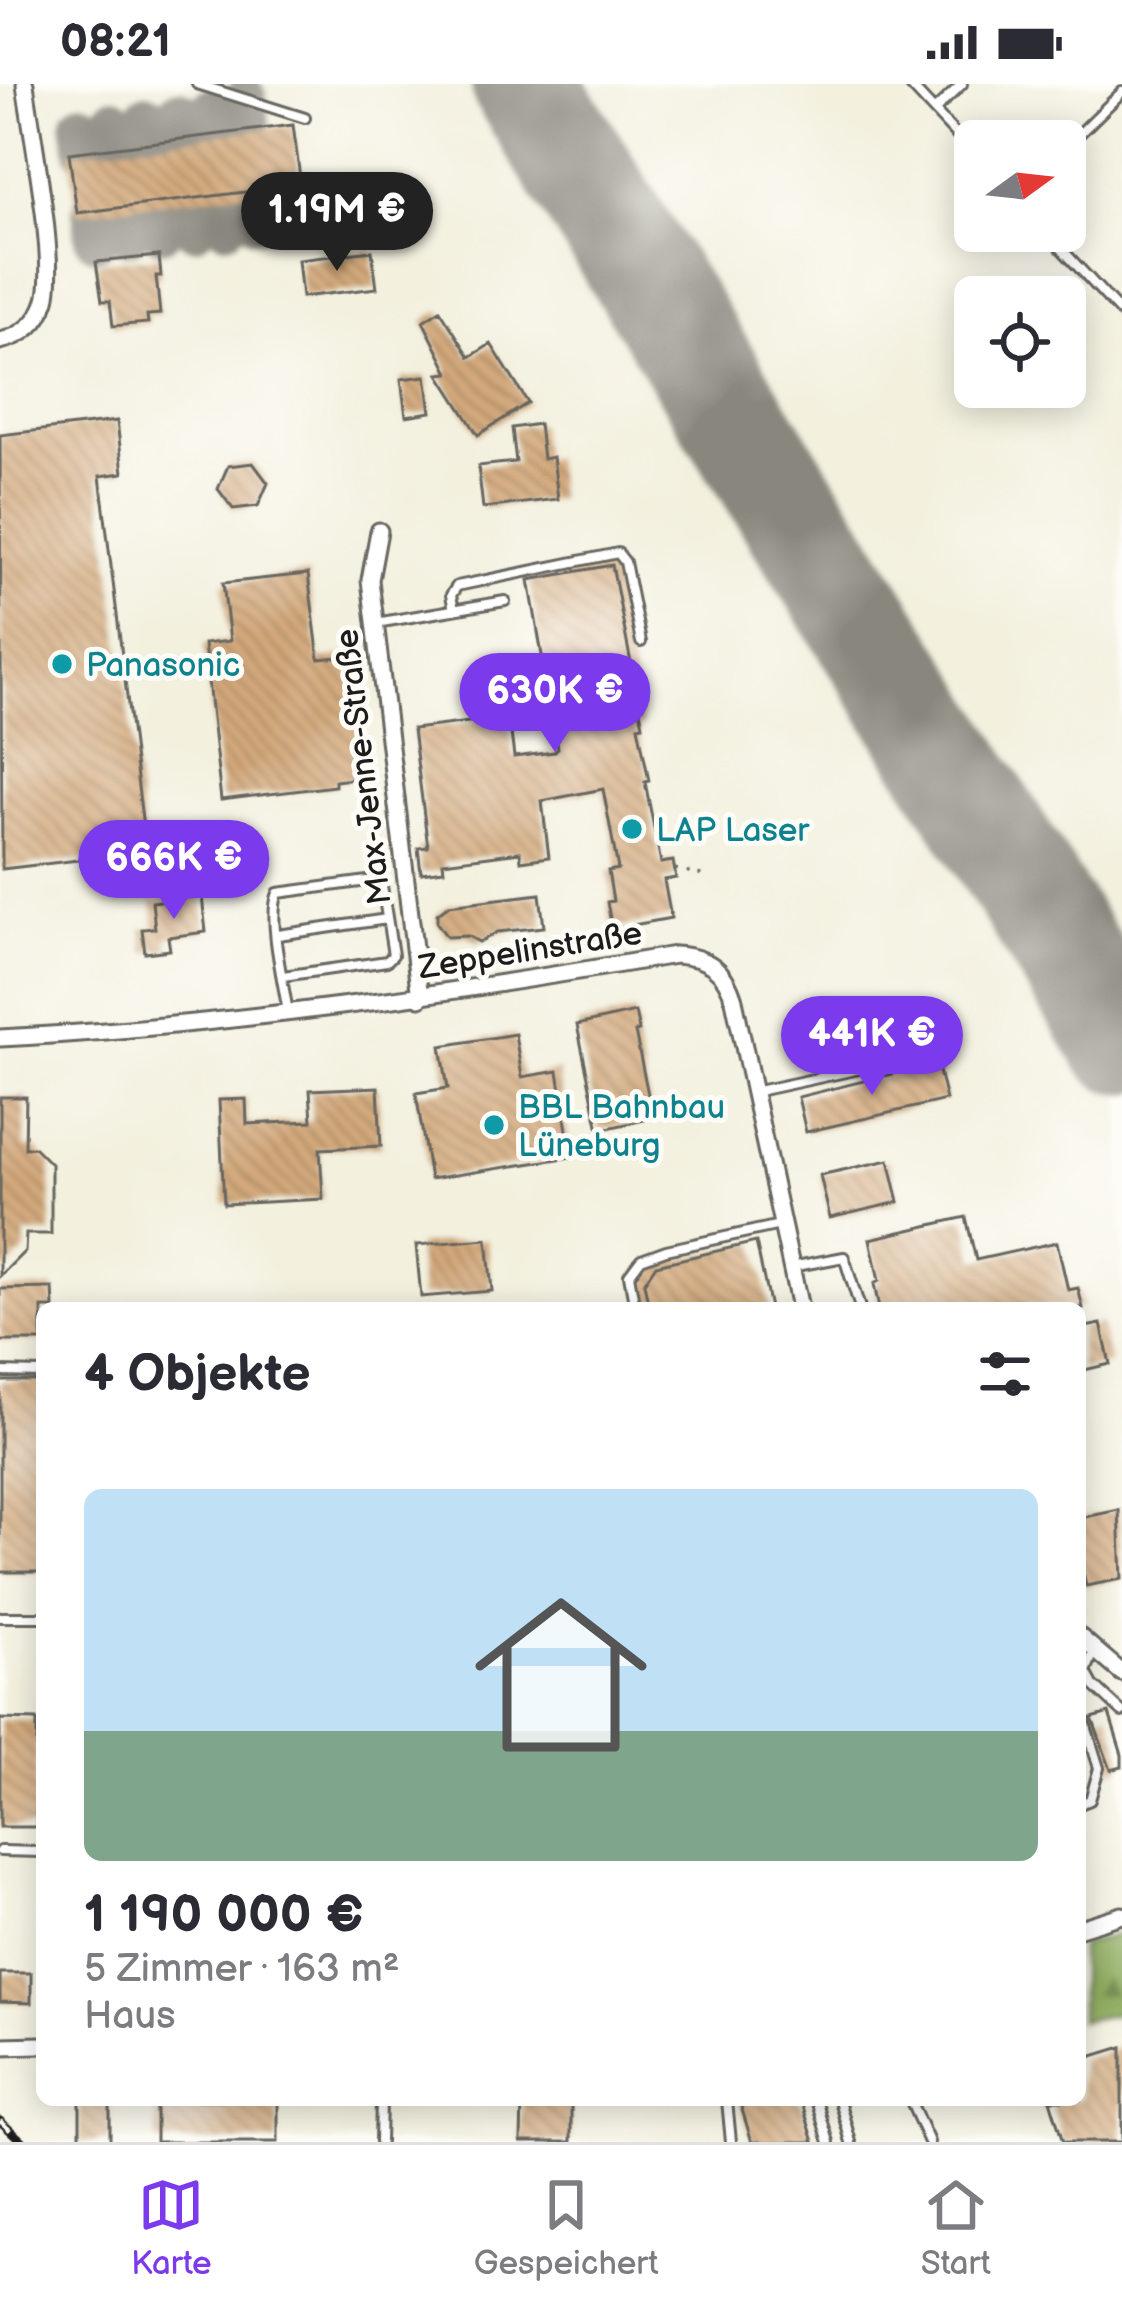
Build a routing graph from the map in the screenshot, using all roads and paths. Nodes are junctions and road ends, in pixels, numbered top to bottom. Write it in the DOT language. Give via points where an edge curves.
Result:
graph roads {
  1 [pos="25,84"];
  2 [pos="197,84"];
  3 [pos="910,84"];
  4 [pos="962,84"];
  5 [pos="1122,92"];
  6 [pos="934,111"];
  7 [pos="305,118"];
  8 [pos="1086,127"];
  9 [pos="954,132"];
  10 [pos="1064,252"];
  11 [pos="1122,314"];
  12 [pos="0,341"];
  13 [pos="379,530"];
  14 [pos="505,602"];
  15 [pos="454,610"];
  16 [pos="375,623"];
  17 [pos="641,642"];
  18 [pos="675,869"];
  19 [pos="707,876"];
  20 [pos="387,919"];
  21 [pos="278,935"];
  22 [pos="283,976"];
  23 [pos="420,998"];
  24 [pos="288,1015"];
  25 [pos="0,1038"];
  26 [pos="920,1056"];
  27 [pos="753,1093"];
  28 [pos="781,1225"];
  29 [pos="790,1268"];
  30 [pos="634,1302"];
  31 [pos="798,1302"];
  32 [pos="858,1302"];
  33 [pos="0,1372"];
  34 [pos="36,1373"];
  35 [pos="0,1617"];
  36 [pos="36,1617"];
  37 [pos="1086,1642"];
  38 [pos="1095,1649"];
  39 [pos="1122,1672"];
  40 [pos="1122,1712"];
  41 [pos="1086,1726"];
  42 [pos="1086,1802"];
  43 [pos="0,1851"];
  44 [pos="36,1852"];
  45 [pos="1122,1915"];
  46 [pos="1086,1926"];
  47 [pos="0,2045"];
  48 [pos="36,2045"];
  49 [pos="381,2106"];
  50 [pos="727,2106"];
  51 [pos="818,2106"];
  52 [pos="841,2106"];
  53 [pos="913,2106"];
  54 [pos="380,2142"];
  55 [pos="730,2142"];
  56 [pos="829,2142"];
  57 [pos="851,2142"];
  58 [pos="929,2142"];
  1 -- 12 [label="street" via="49,284 38,319"];
  2 -- 7 [label="lane"];
  3 -- 6 [label="lane"];
  4 -- 6 [label="lane"];
  5 -- 8 [label="lane"];
  6 -- 9 [label="lane"];
  10 -- 11 [label="lane"];
  13 -- 16 [label="street, Max-Jenne-Straße" via="370,580"];
  14 -- 15 [label="lane"];
  15 -- 16 [label="lane"];
  15 -- 17 [label="lane" via="457,586 618,554"];
  16 -- 23 [label="street, Max-Jenne-Straße"];
  18 -- 19 [label="path"];
  20 -- 21 [label="lane"];
  20 -- 21 [label="lane" via="375,880 278,893"];
  20 -- 22 [label="lane" via="387,962"];
  21 -- 22 [label="lane"];
  22 -- 24 [label="lane"];
  23 -- 24 [label="street, Zeppelinstraße"];
  23 -- 27 [label="street, Zeppelinstraße" via="696,956 728,979"];
  24 -- 25 [label="street, Zeppelinstraße"];
  26 -- 27 [label="lane"];
  27 -- 28 [label="street, Zeppelinstraße"];
  28 -- 29 [label="street, Zeppelinstraße"];
  28 -- 30 [label="lane" via="641,1259 629,1275"];
  29 -- 31 [label="street, Zeppelinstraße"];
  29 -- 32 [label="lane" via="844,1257"];
  33 -- 34 [label="lane"];
  35 -- 36 [label="lane"];
  37 -- 38 [label="street"];
  38 -- 39 [label="street"];
  38 -- 40 [label="lane" via="1086,1672"];
  41 -- 42 [label="lane" via="1099,1768"];
  43 -- 44 [label="lane"];
  45 -- 46 [label="street"];
  47 -- 48 [label="street"];
  49 -- 54 [label="lane"];
  50 -- 55 [label="lane"];
  51 -- 56 [label="lane"];
  52 -- 57 [label="lane"];
  53 -- 58 [label="lane"];
}
